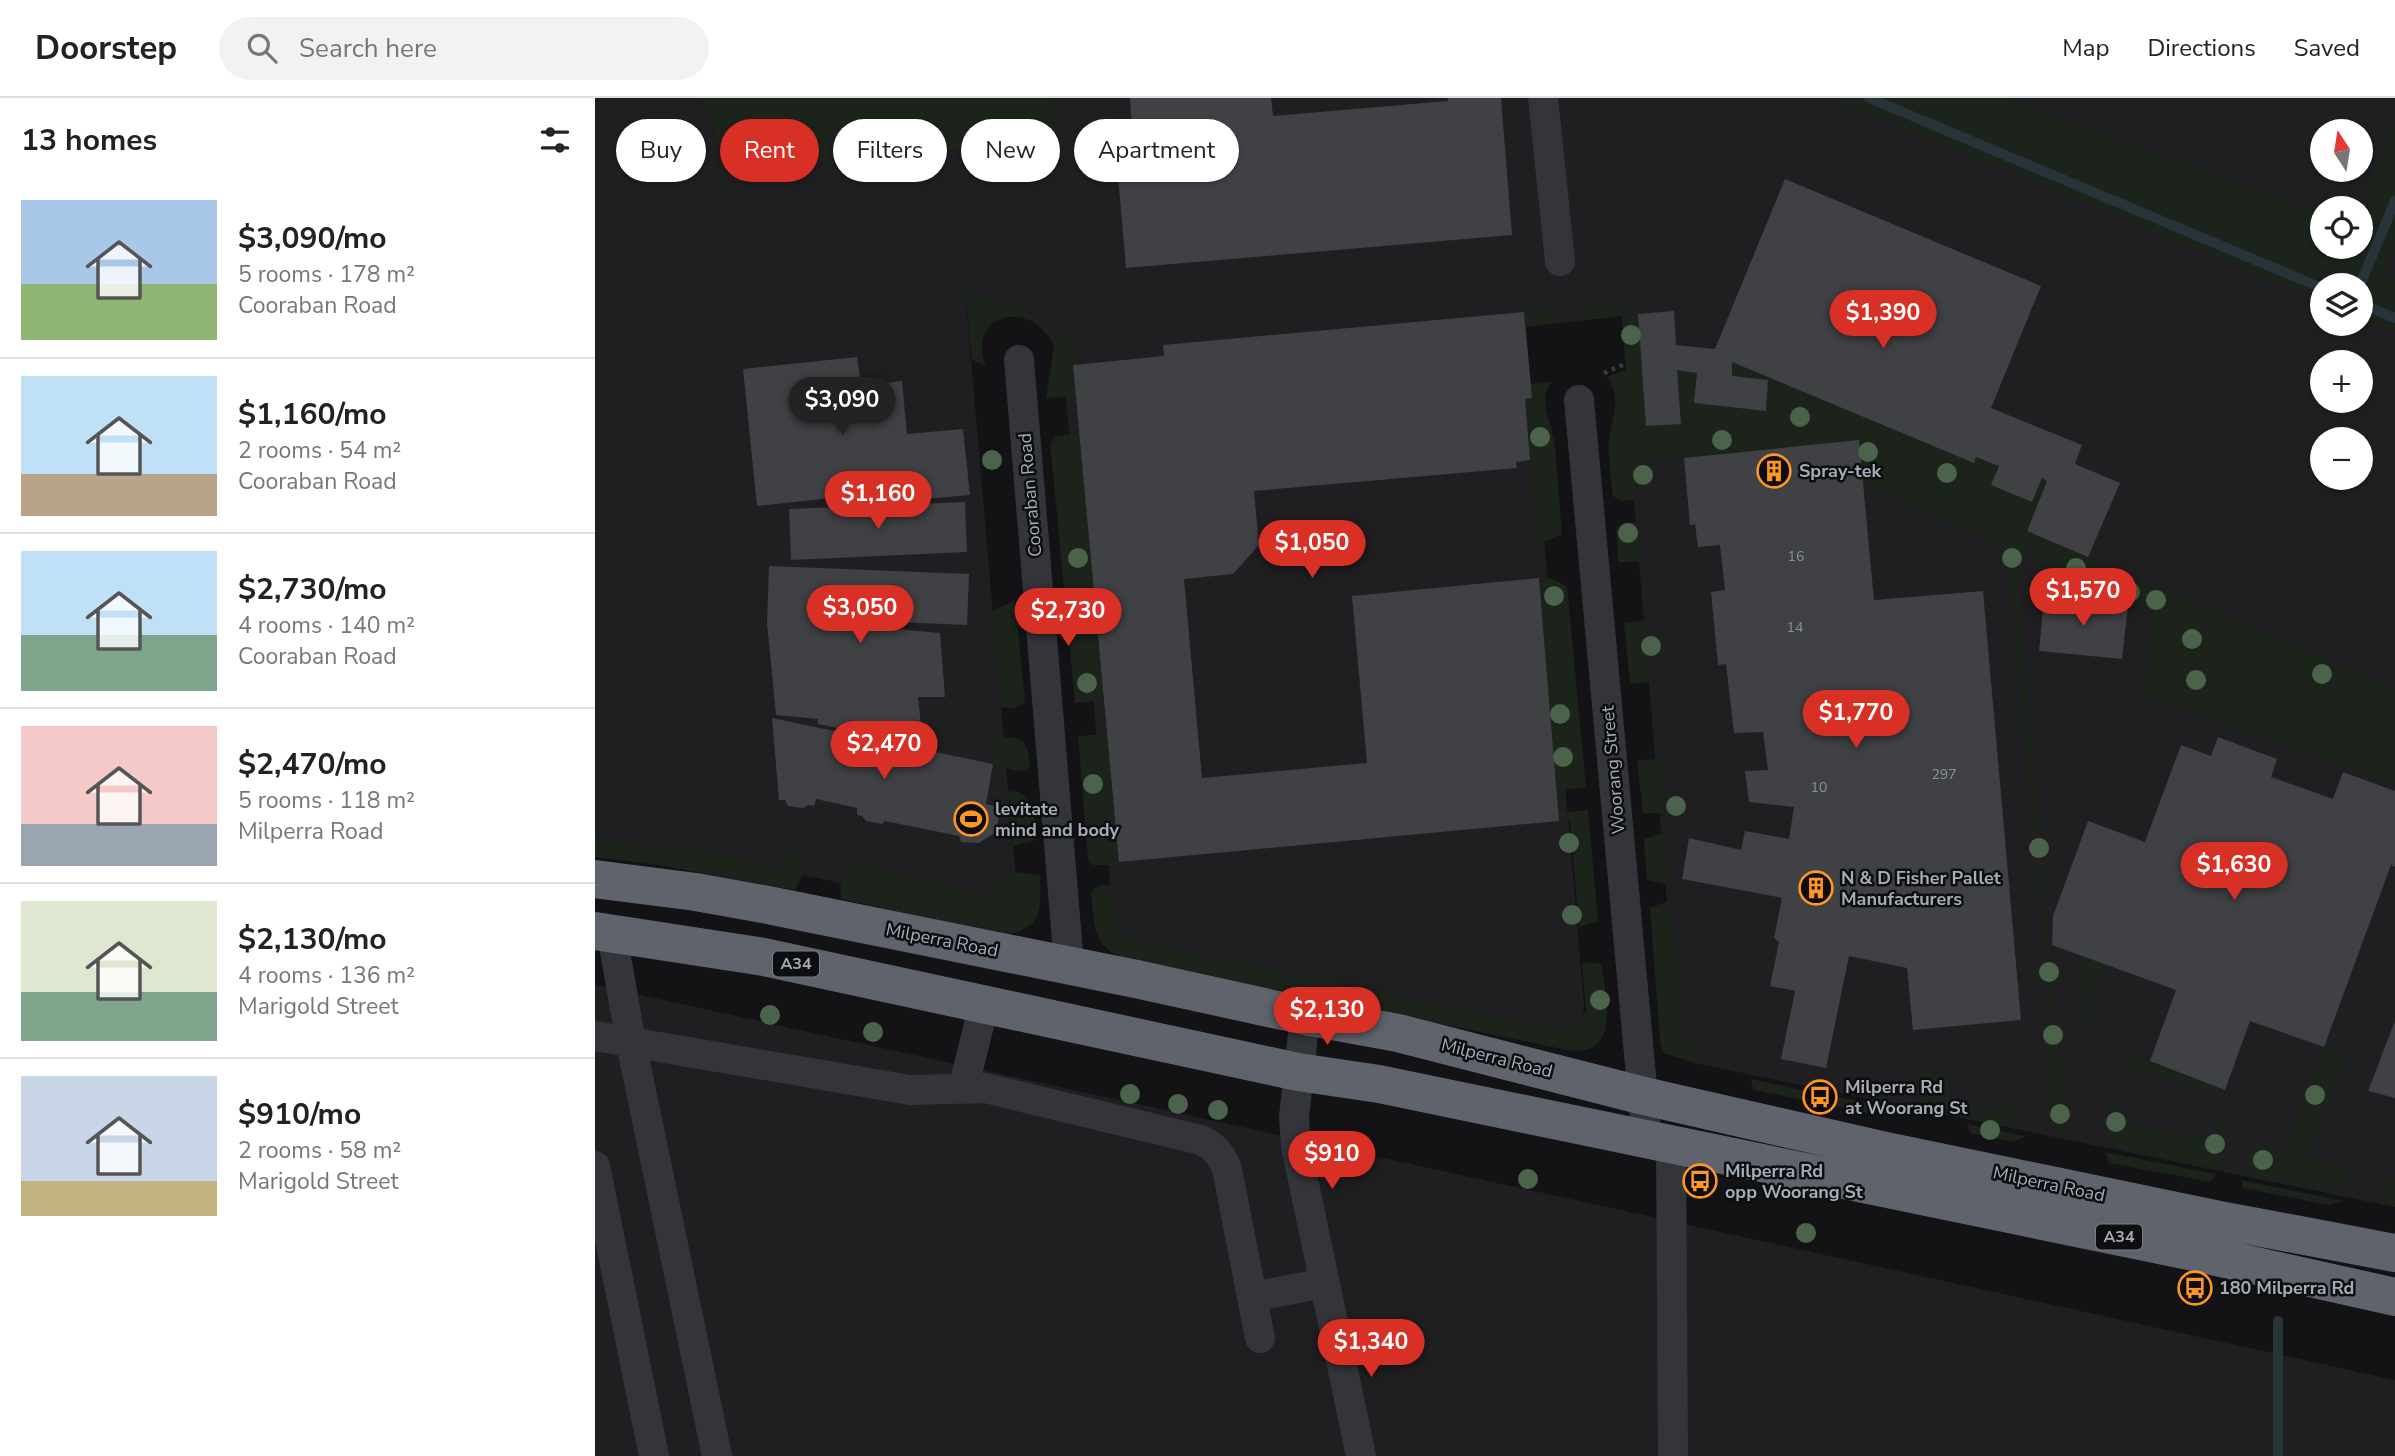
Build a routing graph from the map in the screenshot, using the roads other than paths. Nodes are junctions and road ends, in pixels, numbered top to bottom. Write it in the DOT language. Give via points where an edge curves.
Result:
graph roads {
  1 [pos="1543,98"];
  2 [pos="1560,261"];
  3 [pos="1019,360"];
  4 [pos="1579,400"];
  5 [pos="595,879"];
  6 [pos="604,932"];
  7 [pos="1069,965"];
  8 [pos="984,1005"];
  9 [pos="1305,1016"];
  10 [pos="595,1036"];
  11 [pos="631,1043"];
  12 [pos="1298,1072"];
  13 [pos="963,1089"];
  14 [pos="1644,1096"];
  15 [pos="1659,1143"];
  16 [pos="595,1166"];
  17 [pos="2395,1253"];
  18 [pos="1325,1283"];
  19 [pos="1252,1297"];
  20 [pos="2395,1297"];
  21 [pos="1260,1338"];
  22 [pos="654,1456"];
  23 [pos="717,1456"];
  24 [pos="1360,1456"];
  25 [pos="1673,1456"];
  1 -- 2 [label="street"];
  3 -- 7 [label="street, Cooraban Road"];
  4 -- 14 [label="street, Woorang Street"];
  5 -- 7 [label="highway, Milperra Road / A34" via="720,896"];
  6 -- 8 [label="highway, A34" via="764,957"];
  6 -- 11 [label="street"];
  7 -- 9 [label="highway, Milperra Road / A34"];
  8 -- 12 [label="highway, A34"];
  8 -- 13 [label="street"];
  9 -- 12 [label="street"];
  9 -- 14 [label="highway, Milperra Road / A34" via="1398,1032"];
  10 -- 11 [label="street"];
  11 -- 13 [label="street" via="910,1090"];
  11 -- 23 [label="street"];
  12 -- 15 [label="highway, A34" via="1379,1084"];
  12 -- 18 [label="street" via="1296,1146"];
  13 -- 19 [label="street" via="985,1088 1214,1146 1227,1169"];
  14 -- 15 [label="street, Woorang Street"];
  14 -- 17 [label="highway, Milperra Road / A34" via="2208,1218"];
  15 -- 20 [label="highway, A34"];
  15 -- 25 [label="street, Woorang Street"];
  16 -- 22 [label="street"];
  18 -- 19 [label="street"];
  18 -- 24 [label="street"];
  19 -- 21 [label="street"];
}
